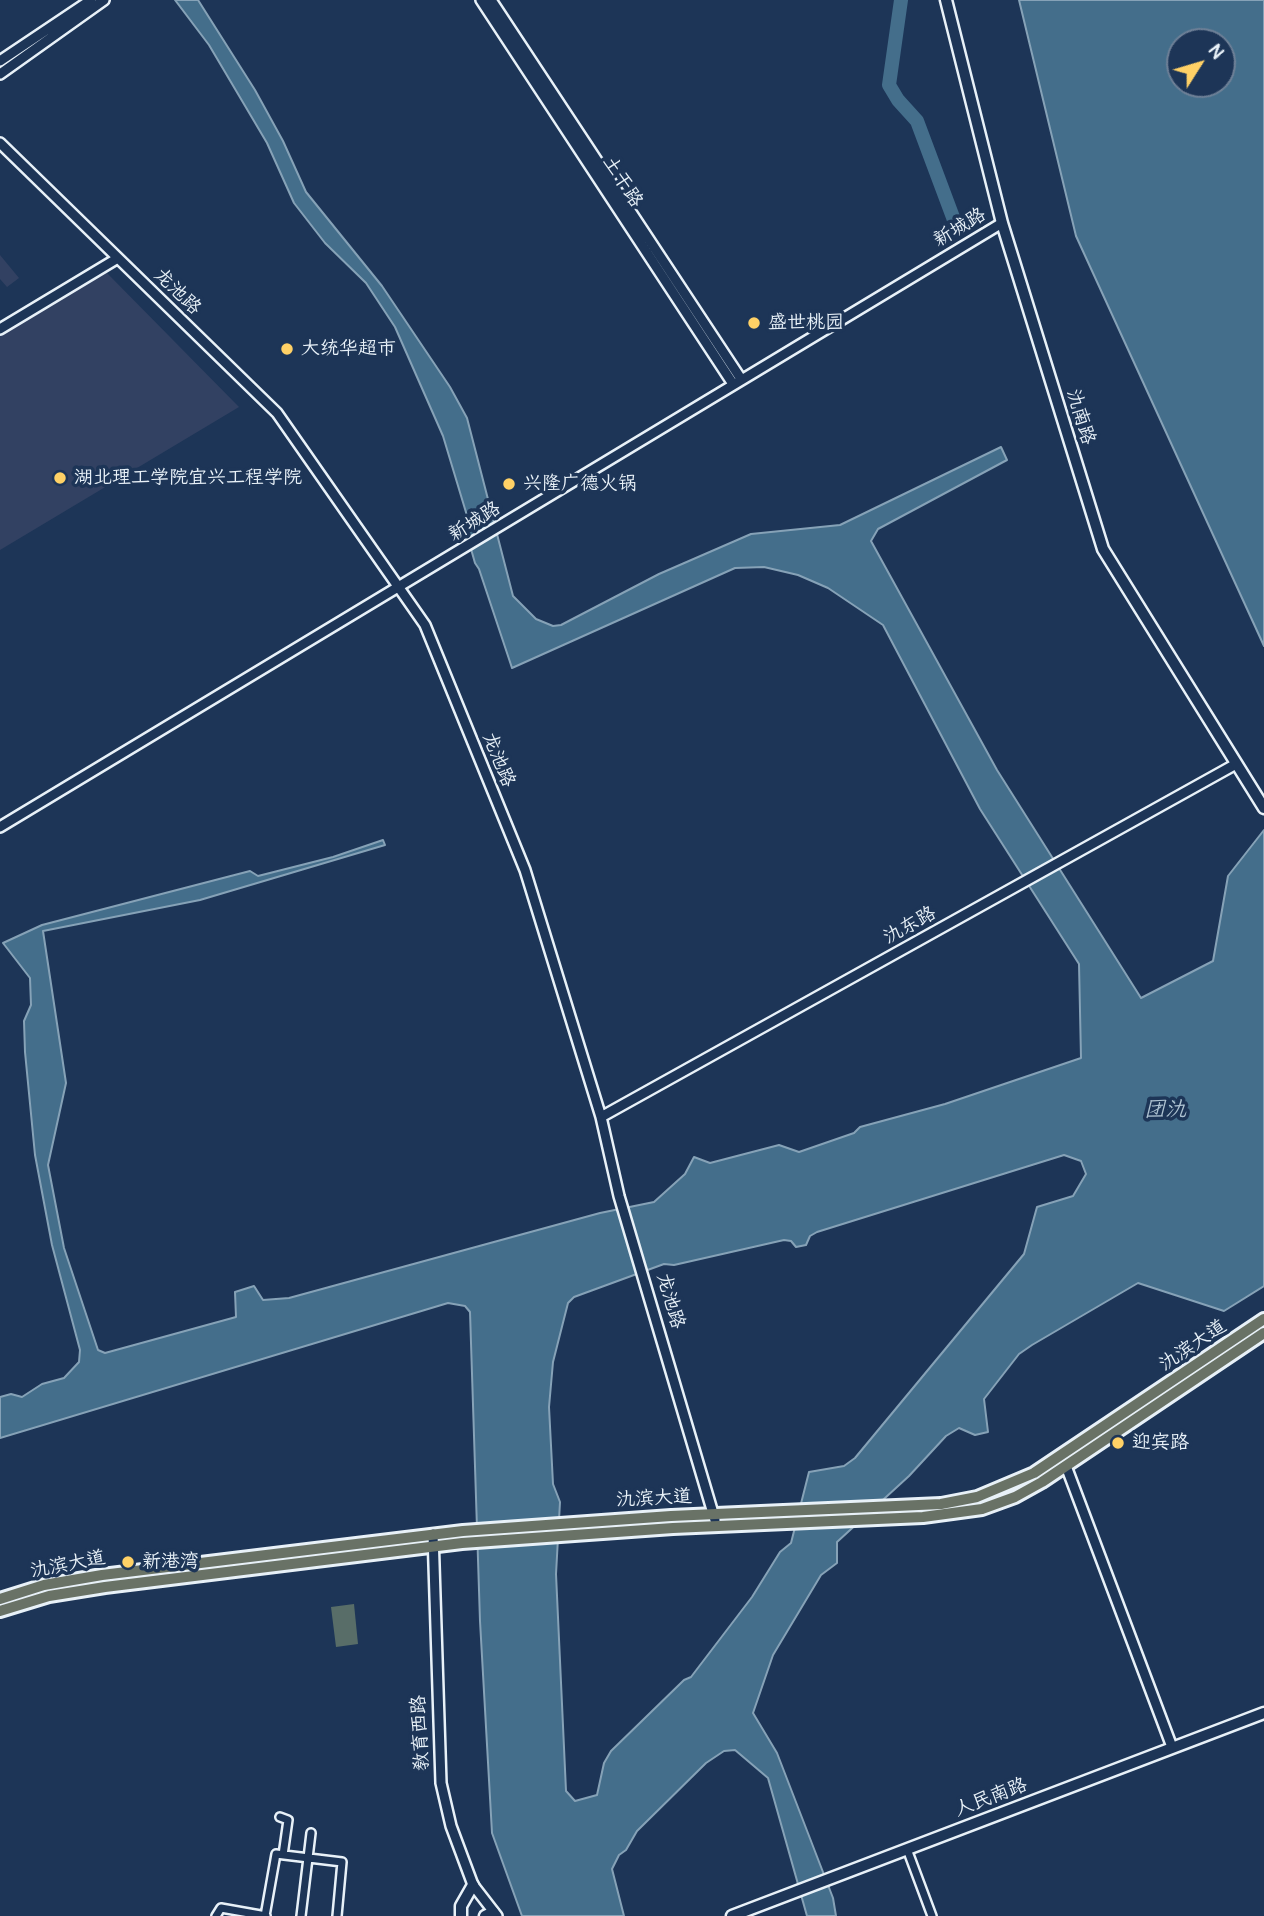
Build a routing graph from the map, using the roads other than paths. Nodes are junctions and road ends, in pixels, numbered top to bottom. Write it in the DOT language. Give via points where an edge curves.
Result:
graph roads {
  1 [pos="91,0"];
  2 [pos="104,0"];
  3 [pos="481,0"];
  4 [pos="491,0"];
  5 [pos="946,0"];
  6 [pos="0,61"];
  7 [pos="0,74"];
  8 [pos="0,144"];
  9 [pos="1002,223"];
  10 [pos="118,258"];
  11 [pos="0,329"];
  12 [pos="737,382"];
  13 [pos="400,589"];
  14 [pos="1236,764"];
  15 [pos="1263,807"];
  16 [pos="0,827"];
  17 [pos="601,1117"];
  18 [pos="1264,1320"];
  19 [pos="1264,1333"];
  20 [pos="1066,1466"];
  21 [pos="713,1514"];
  22 [pos="717,1527"];
  23 [pos="433,1534"];
  24 [pos="462,1537"];
  25 [pos="433,1547"];
  26 [pos="0,1599"];
  27 [pos="0,1611"];
  28 [pos="1264,1713"];
  29 [pos="1172,1747"];
  30 [pos="280,1816"];
  31 [pos="312,1833"];
  32 [pos="907,1849"];
  33 [pos="283,1855"];
  34 [pos="308,1858"];
  35 [pos="472,1885"];
  36 [pos="492,1915"];
  37 [pos="216,1916"];
  38 [pos="265,1916"];
  39 [pos="301,1916"];
  40 [pos="337,1916"];
  41 [pos="461,1916"];
  42 [pos="732,1916"];
  43 [pos="932,1916"];
  1 -- 6 [label="street"];
  2 -- 7 [label="street"];
  3 -- 12 [label="street, 土干路"];
  4 -- 12 [label="street, 土干路"];
  5 -- 9 [label="main road, 氿南路"];
  8 -- 10 [label="street, 龙池路"];
  9 -- 12 [label="street, 新城路"];
  9 -- 14 [label="main road, 氿南路" via="1103,550"];
  10 -- 11 [label="street"];
  10 -- 13 [label="street, 龙池路" via="277,413"];
  12 -- 13 [label="street, 新城路"];
  13 -- 16 [label="street, 新城路"];
  13 -- 17 [label="street, 龙池路" via="425,625 525,870"];
  14 -- 15 [label="main road, 氿南路"];
  14 -- 17 [label="street, 氿东路"];
  17 -- 21 [label="street, 龙池路" via="619,1196"];
  18 -- 21 [label="main road, 氿滨大道" via="1026,1478 977,1497 941,1504"];
  19 -- 20 [label="main road, 氿滨大道"];
  20 -- 22 [label="main road, 氿滨大道" via="1015,1497 982,1508 901,1518"];
  20 -- 29 [label="street"];
  21 -- 22 [label="street, 龙池路"];
  21 -- 24 [label="main road, 氿滨大道" via="568,1522"];
  22 -- 24 [label="main road, 氿滨大道"];
  23 -- 24 [label="main road, 氿滨大道"];
  23 -- 25 [label="street, 教育西路"];
  23 -- 26 [label="main road, 氿滨大道" via="102,1575"];
  24 -- 25 [label="main road, 氿滨大道"];
  25 -- 27 [label="main road, 氿滨大道" via="104,1587 49,1596"];
  25 -- 35 [label="street, 教育西路" via="441,1783"];
  28 -- 29 [label="main road, 人民南路"];
  29 -- 32 [label="main road, 人民南路"];
  30 -- 33 [label="street" via="288,1820"];
  31 -- 34 [label="street"];
  32 -- 42 [label="main road, 人民南路"];
  32 -- 43 [label="street"];
  33 -- 34 [label="street"];
  33 -- 38 [label="street" via="276,1854"];
  34 -- 39 [label="street"];
  34 -- 40 [label="street" via="342,1862"];
  35 -- 36 [label="street, 教育西路"];
  35 -- 41 [label="main road"];
  37 -- 38 [label="street" via="221,1908"];
}
